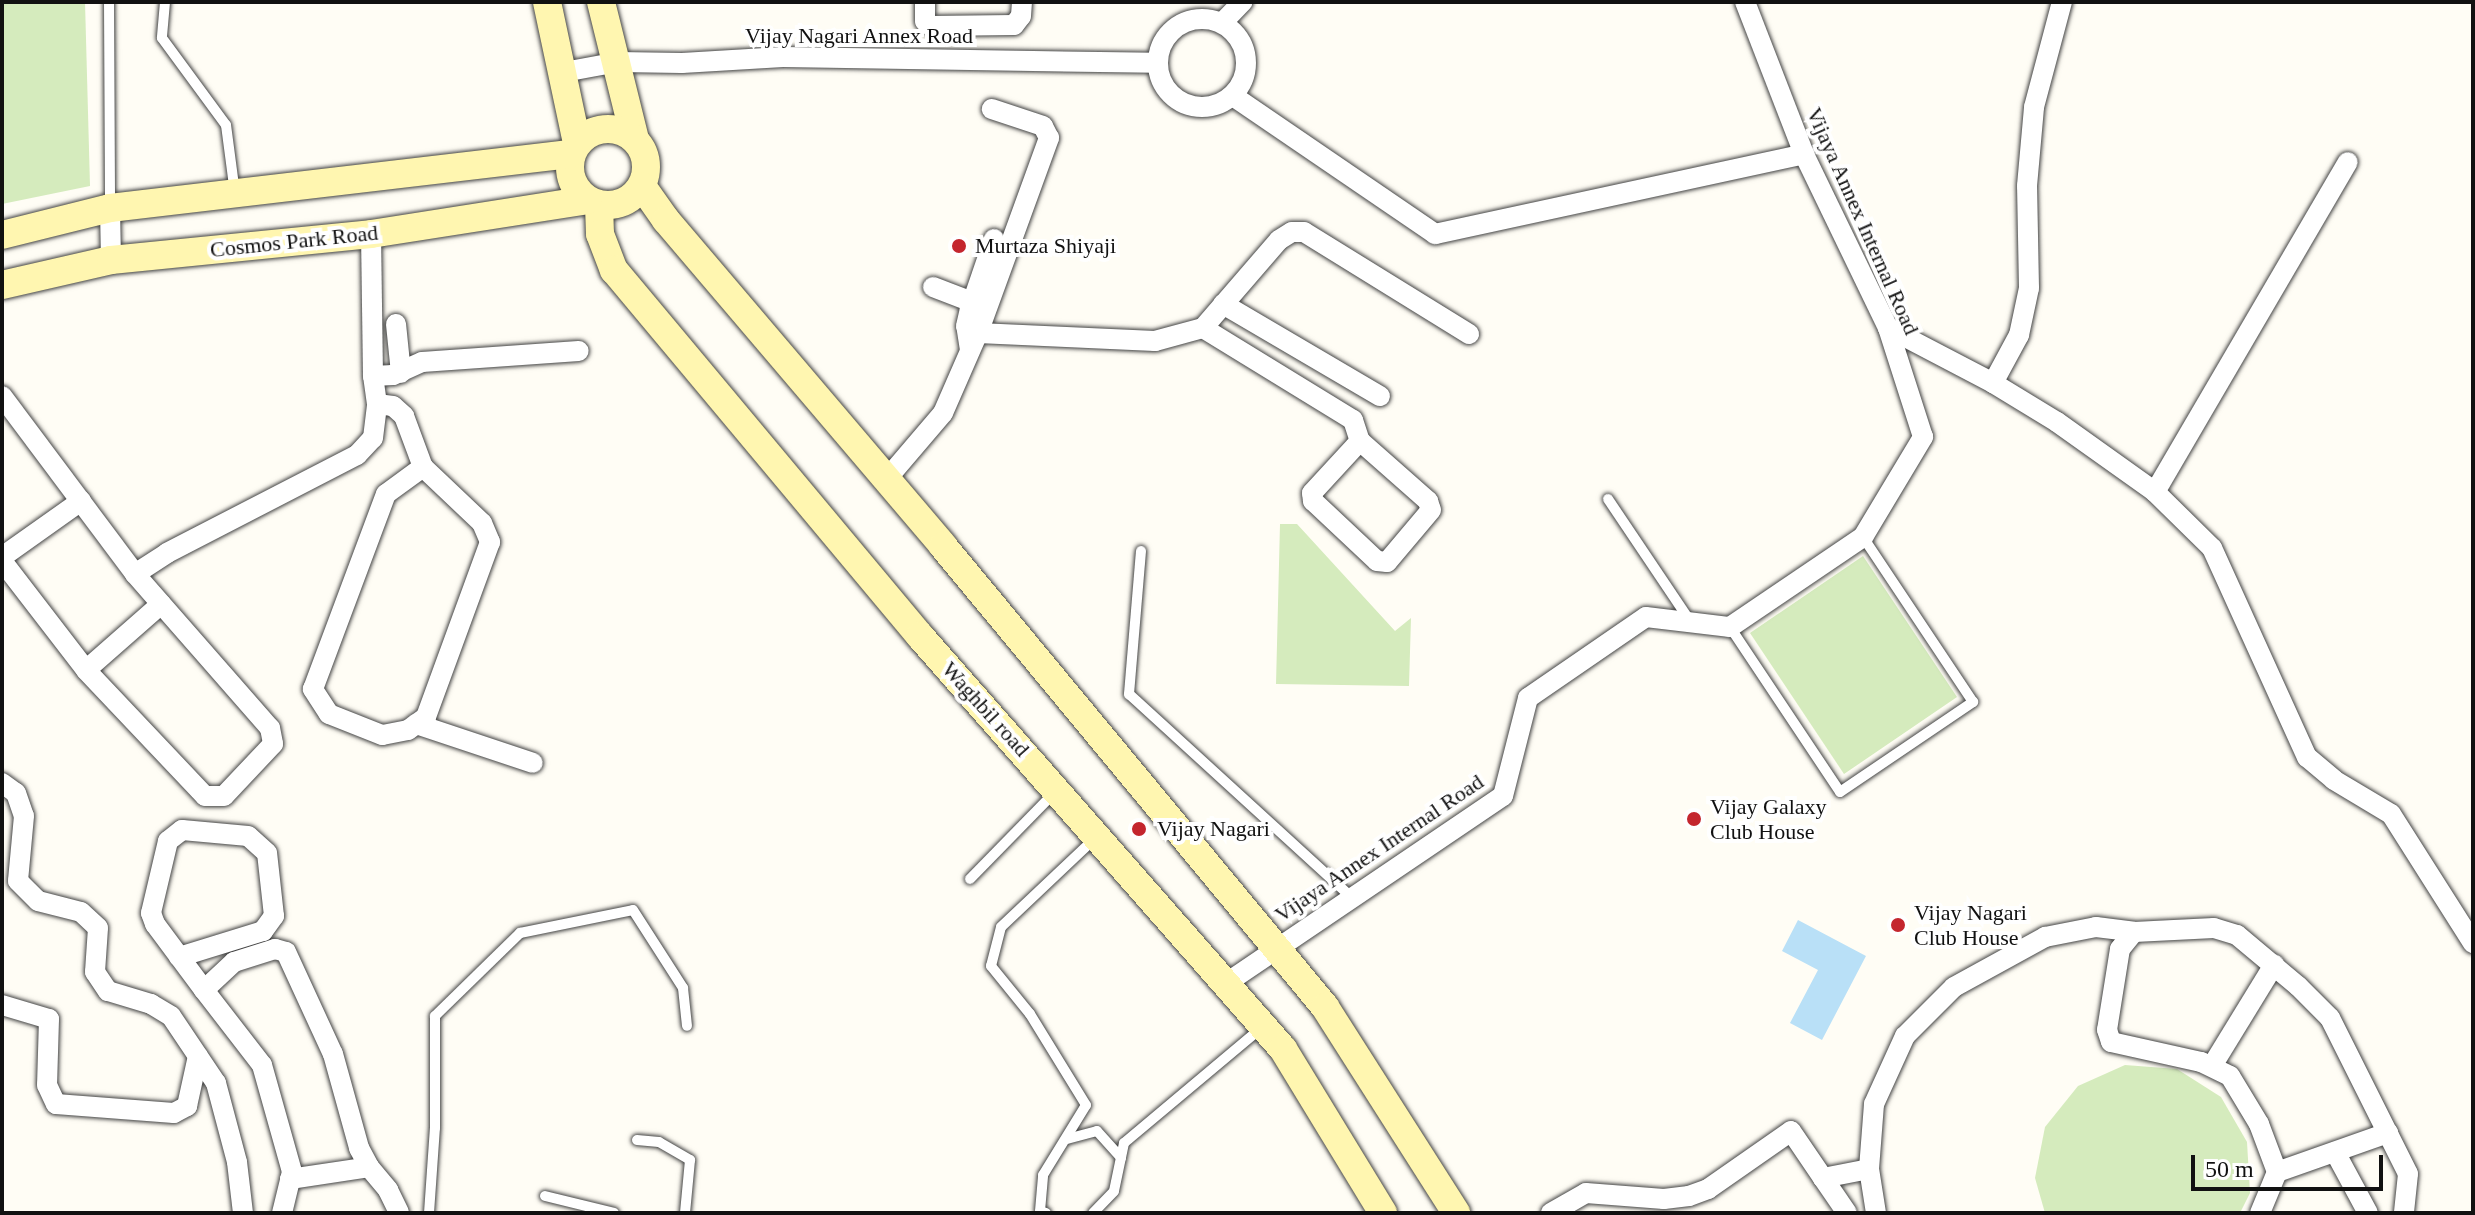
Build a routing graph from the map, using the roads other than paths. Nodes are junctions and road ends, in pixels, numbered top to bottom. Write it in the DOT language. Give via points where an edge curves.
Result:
graph roads {
  1 [pos="109,2"];
  2 [pos="165,2"];
  3 [pos="547,2"];
  4 [pos="601,2"];
  5 [pos="925,2"];
  6 [pos="1022,2"];
  7 [pos="1242,2"];
  8 [pos="1745,2"];
  9 [pos="2062,2"];
  10 [pos="1190,10"];
  11 [pos="1223,22"];
  12 [pos="618,62"];
  13 [pos="1155,63"];
  14 [pos="564,72"];
  15 [pos="1233,96"];
  16 [pos="992,109"];
  17 [pos="635,139"];
  18 [pos="574,148"];
  19 [pos="1804,154"];
  20 [pos="2348,162"];
  21 [pos="642,186"];
  22 [pos="236,195"];
  23 [pos="593,202"];
  24 [pos="110,208"];
  25 [pos="371,234"];
  26 [pos="2,235"];
  27 [pos="994,239"];
  28 [pos="111,260"];
  29 [pos="2,285"];
  30 [pos="933,287"];
  31 [pos="972,302"];
  32 [pos="1223,304"];
  33 [pos="396,324"];
  34 [pos="1203,328"];
  35 [pos="1888,328"];
  36 [pos="1469,334"];
  37 [pos="974,342"];
  38 [pos="579,351"];
  39 [pos="401,373"];
  40 [pos="373,376"];
  41 [pos="1993,383"];
  42 [pos="2,396"];
  43 [pos="1380,396"];
  44 [pos="377,404"];
  45 [pos="1360,441"];
  46 [pos="423,467"];
  47 [pos="885,481"];
  48 [pos="2155,492"];
  49 [pos="1608,499"];
  50 [pos="81,501"];
  51 [pos="1863,537"];
  52 [pos="1141,551"];
  53 [pos="2,559"];
  54 [pos="135,574"];
  55 [pos="161,604"];
  56 [pos="1691,623"];
  57 [pos="1730,627"];
  58 [pos="86,670"];
  59 [pos="416,724"];
  60 [pos="533,763"];
  61 [pos="2,783"];
  62 [pos="1057,790"];
  63 [pos="1098,836"];
  64 [pos="970,879"];
  65 [pos="1351,897"];
  66 [pos="2134,932"];
  67 [pos="2473,943"];
  68 [pos="1276,947"];
  69 [pos="179,957"];
  70 [pos="2274,965"];
  71 [pos="1228,982"];
  72 [pos="204,990"];
  73 [pos="2,1005"];
  74 [pos="1264,1025"];
  75 [pos="687,1026"];
  76 [pos="198,1056"];
  77 [pos="2212,1066"];
  78 [pos="2388,1133"];
  79 [pos="1067,1139"];
  80 [pos="637,1140"];
  81 [pos="2335,1152"];
  82 [pos="1121,1158"];
  83 [pos="369,1167"];
  84 [pos="1869,1169"];
  85 [pos="2277,1172"];
  86 [pos="1823,1178"];
  87 [pos="290,1179"];
  88 [pos="545,1196"];
  89 [pos="243,1213"];
  90 [pos="282,1213"];
  91 [pos="399,1213"];
  92 [pos="429,1213"];
  93 [pos="614,1213"];
  94 [pos="685,1213"];
  95 [pos="1046,1213"];
  96 [pos="1093,1213"];
  97 [pos="1383,1213"];
  98 [pos="1456,1213"];
  99 [pos="1551,1213"];
  100 [pos="1847,1213"];
  101 [pos="1876,1213"];
  102 [pos="2260,1213"];
  103 [pos="2368,1213"];
  104 [pos="2404,1213"];
  1 -- 24 [label="lane"];
  2 -- 22 [label="lane" via="162,38 226,125"];
  3 -- 14 [label="main road"];
  4 -- 12 [label="main road"];
  5 -- 6 [label="street" via="925,21 931,26 1014,25"];
  7 -- 11 [label="street"];
  8 -- 19 [label="street, Vijaya Annex Internal Road"];
  9 -- 41 [label="street" via="2034,107 2027,186 2029,288 2019,335"];
  10 -- 11 [label="street"];
  10 -- 13 [label="street" via="1169,31"];
  11 -- 15 [label="street" via="1243,43 1247,71"];
  12 -- 13 [label="street, Vijay Nagari Annex Road" via="783,57"];
  12 -- 14 [label="street, Vijay Nagari Annex Road"];
  12 -- 17 [label="main road"];
  13 -- 15 [label="street" via="1161,84 1181,104 1208,108"];
  14 -- 18 [label="main road"];
  15 -- 19 [label="street" via="1435,234"];
  16 -- 37 [label="street" via="1043,126 1049,138"];
  17 -- 18 [label="main road" via="599,129"];
  17 -- 21 [label="main road" via="647,161"];
  18 -- 22 [label="main road"];
  18 -- 23 [label="main road" via="572,180"];
  19 -- 35 [label="street, Vijaya Annex Internal Road"];
  20 -- 48 [label="street"];
  21 -- 23 [label="main road" via="624,203"];
  21 -- 47 [label="main road"];
  22 -- 24 [label="main road"];
  23 -- 25 [label="main road, Cosmos Park Road"];
  23 -- 62 [label="main road, Waghbil road" via="614,270 920,636"];
  24 -- 26 [label="main road"];
  24 -- 28 [label="street"];
  25 -- 28 [label="main road, Cosmos Park Road"];
  25 -- 40 [label="street"];
  27 -- 31 [label="street"];
  28 -- 29 [label="main road, Cosmos Park Road"];
  30 -- 31 [label="street"];
  31 -- 37 [label="street" via="966,326"];
  32 -- 34 [label="street"];
  32 -- 36 [label="street" via="1279,240 1304,232"];
  32 -- 43 [label="street"];
  33 -- 39 [label="street"];
  34 -- 37 [label="street" via="1155,341"];
  34 -- 45 [label="street" via="1353,420"];
  35 -- 41 [label="street"];
  35 -- 51 [label="street, Vijaya Annex Internal Road" via="1923,437"];
  37 -- 47 [label="street" via="943,413"];
  38 -- 39 [label="street" via="422,362"];
  39 -- 40 [label="street"];
  40 -- 44 [label="street"];
  41 -- 48 [label="street"];
  42 -- 50 [label="street"];
  44 -- 46 [label="street" via="393,406 404,416"];
  44 -- 54 [label="street" via="373,438 357,455"];
  45 -- 45 [label="street" via="1428,501 1431,510 1387,562 1377,561 1313,501 1312,493"];
  46 -- 59 [label="street" via="482,523 490,542 426,717"];
  46 -- 59 [label="street" via="386,494 313,689 329,714 382,735"];
  47 -- 68 [label="main road"];
  48 -- 67 [label="street" via="2212,548 2307,757 2391,814"];
  49 -- 56 [label="lane"];
  50 -- 53 [label="street"];
  50 -- 54 [label="street"];
  51 -- 57 [label="street, Vijaya Annex Internal Road"];
  51 -- 57 [label="lane" via="1973,702 1840,792"];
  52 -- 65 [label="lane" via="1129,694"];
  53 -- 58 [label="street"];
  54 -- 55 [label="street"];
  55 -- 58 [label="street"];
  55 -- 58 [label="street" via="270,728 273,744 224,796 205,796"];
  56 -- 57 [label="street, Vijaya Annex Internal Road"];
  56 -- 65 [label="street, Vijaya Annex Internal Road" via="1646,617 1528,698 1503,796"];
  59 -- 60 [label="street"];
  61 -- 76 [label="street" via="16,793 24,816 18,881 38,901 81,912 98,928 95,972 108,991 171,1016"];
  62 -- 63 [label="main road, Waghbil road"];
  62 -- 64 [label="lane"];
  63 -- 71 [label="main road, Waghbil road"];
  63 -- 79 [label="lane" via="1001,927 991,966 1030,1014 1086,1105"];
  65 -- 68 [label="street, Vijaya Annex Internal Road"];
  66 -- 70 [label="street" via="2214,928 2237,935"];
  66 -- 77 [label="street" via="2120,949 2107,1030 2111,1042"];
  66 -- 84 [label="street" via="2096,927 2045,937 1954,987 1905,1036 1874,1104"];
  68 -- 71 [label="street, Vijaya Annex Internal Road"];
  68 -- 98 [label="main road" via="1325,1007"];
  69 -- 69 [label="street" via="151,913 168,841 182,830 248,836 267,853 274,916 263,931"];
  69 -- 72 [label="street"];
  70 -- 77 [label="street"];
  70 -- 78 [label="street" via="2330,1018"];
  71 -- 74 [label="main road, Waghbil road"];
  72 -- 83 [label="street" via="234,962 275,949 286,952 333,1054"];
  72 -- 87 [label="street" via="262,1065"];
  73 -- 76 [label="street" via="49,1019 47,1085 56,1104 174,1113 187,1106"];
  74 -- 82 [label="lane" via="1124,1143"];
  74 -- 97 [label="main road, Waghbil road"];
  75 -- 92 [label="lane" via="683,988 633,910 520,933 435,1016"];
  76 -- 89 [label="street" via="216,1083 237,1162"];
  77 -- 85 [label="street" via="2230,1076 2259,1124"];
  78 -- 81 [label="street"];
  78 -- 104 [label="street" via="2408,1174"];
  79 -- 82 [label="lane" via="1097,1131"];
  79 -- 95 [label="lane" via="1043,1175 1040,1211"];
  80 -- 94 [label="lane" via="659,1142 690,1160"];
  81 -- 85 [label="street"];
  81 -- 103 [label="street"];
  82 -- 96 [label="lane" via="1114,1191"];
  83 -- 87 [label="street"];
  83 -- 91 [label="street"];
  84 -- 86 [label="street"];
  84 -- 101 [label="street"];
  85 -- 102 [label="street"];
  86 -- 99 [label="street" via="1791,1131 1708,1189 1689,1196 1586,1193"];
  86 -- 100 [label="street"];
  87 -- 90 [label="street"];
  88 -- 93 [label="lane"];
}
